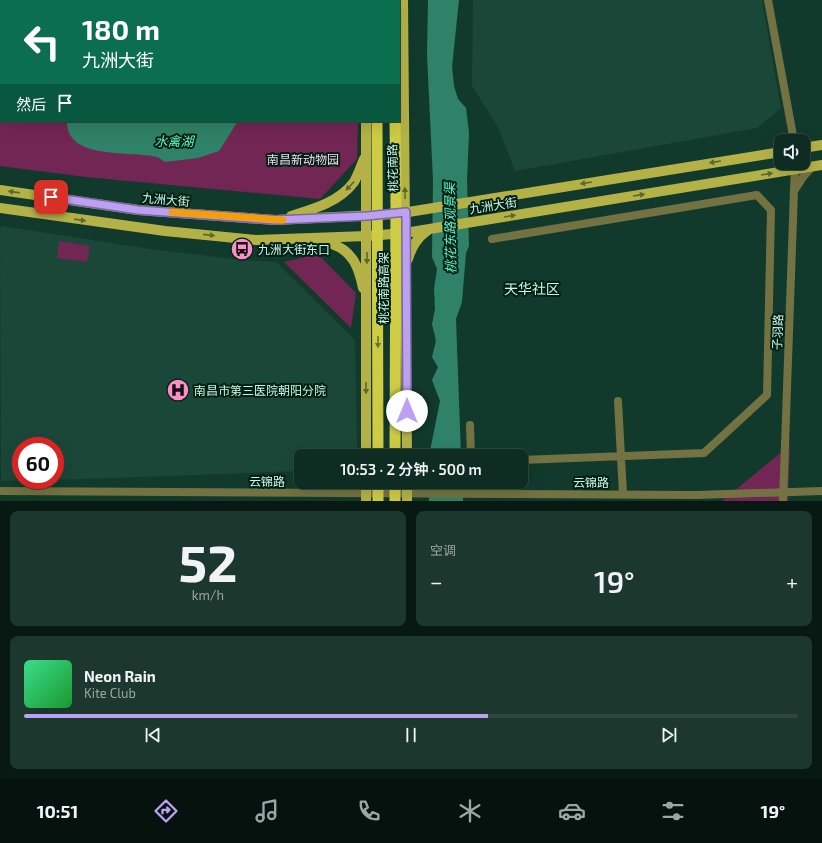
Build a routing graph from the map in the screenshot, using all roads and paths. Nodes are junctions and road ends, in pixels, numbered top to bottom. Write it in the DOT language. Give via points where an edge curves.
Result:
graph roads {
  1 [pos="403,0"];
  2 [pos="768,0"];
  3 [pos="366,122"];
  4 [pos="377,122"];
  5 [pos="395,122"];
  6 [pos="793,134"];
  7 [pos="822,145"];
  8 [pos="810,147"];
  9 [pos="366,151"];
  10 [pos="774,153"];
  11 [pos="817,166"];
  12 [pos="774,170"];
  13 [pos="795,170"];
  14 [pos="0,190"];
  15 [pos="794,191"];
  16 [pos="0,208"];
  17 [pos="406,212"];
  18 [pos="367,216"];
  19 [pos="275,220"];
  20 [pos="429,229"];
  21 [pos="405,233"];
  22 [pos="367,236"];
  23 [pos="492,239"];
  24 [pos="256,240"];
  25 [pos="406,265"];
  26 [pos="367,306"];
  27 [pos="618,401"];
  28 [pos="470,425"];
  29 [pos="366,449"];
  30 [pos="378,449"];
  31 [pos="396,449"];
  32 [pos="407,449"];
  33 [pos="471,449"];
  34 [pos="621,456"];
  35 [pos="528,460"];
  36 [pos="378,489"];
  37 [pos="395,489"];
  38 [pos="470,489"];
  39 [pos="0,491"];
  40 [pos="784,491"];
  41 [pos="822,491"];
  42 [pos="469,493"];
  43 [pos="623,494"];
  44 [pos="411,495"];
  45 [pos="366,497"];
  46 [pos="378,501"];
  47 [pos="395,501"];
  48 [pos="783,501"];
  17 -- 1 [label="main road, 桃花南路, one-way"];
  2 -- 6 [label="street"];
  3 -- 9 [label="main road"];
  4 -- 30 [label="highway, 桃花南路高架, one-way, bridge"];
  5 -- 31 [label="highway, 桃花南路高架, bridge"];
  7 -- 8 [label="main road"];
  9 -- 18 [label="main road"];
  9 -- 19 [label="main road, one-way" via="354,181 342,193 316,208"];
  10 -- 17 [label="main road, 九洲大街, one-way"];
  11 -- 15 [label="street" via="802,177"];
  20 -- 12 [label="main road, 九洲大街, one-way"];
  13 -- 15 [label="street, 子羽路"];
  19 -- 14 [label="main road, 九洲大街, one-way" via="138,210"];
  15 -- 40 [label="street, 子羽路"];
  16 -- 24 [label="main road, 九洲大街, one-way" via="157,230"];
  17 -- 18 [label="main road, 九洲大街"];
  17 -- 21 [label="main road, 桃花南路"];
  18 -- 19 [label="main road, 九洲大街"];
  18 -- 22 [label="main road"];
  20 -- 21 [label="main road, 九洲大街"];
  20 -- 25 [label="main road" via="414,243"];
  21 -- 22 [label="main road, 九洲大街"];
  21 -- 25 [label="main road, 桃花南路"];
  22 -- 24 [label="main road, 九洲大街"];
  22 -- 26 [label="main road, one-way"];
  23 -- 34 [label="street" via="757,195 771,210 767,395 704,453"];
  24 -- 26 [label="main road" via="324,241 349,253 361,279"];
  25 -- 32 [label="main road, 桃花南路"];
  26 -- 29 [label="main road, one-way"];
  27 -- 34 [label="street"];
  28 -- 33 [label="street"];
  34 -- 35 [label="street"];
  34 -- 43 [label="street"];
  36 -- 46 [label="highway, bridge"];
  37 -- 47 [label="highway, bridge"];
  38 -- 42 [label="street"];
  39 -- 45 [label="street, 云锦路"];
  40 -- 41 [label="street, 云锦路"];
  40 -- 43 [label="street, 云锦路" via="696,495"];
  40 -- 48 [label="street, 子羽路"];
  42 -- 43 [label="street, 云锦路"];
  42 -- 44 [label="street, 云锦路"];
  44 -- 45 [label="street, 云锦路"];
}
